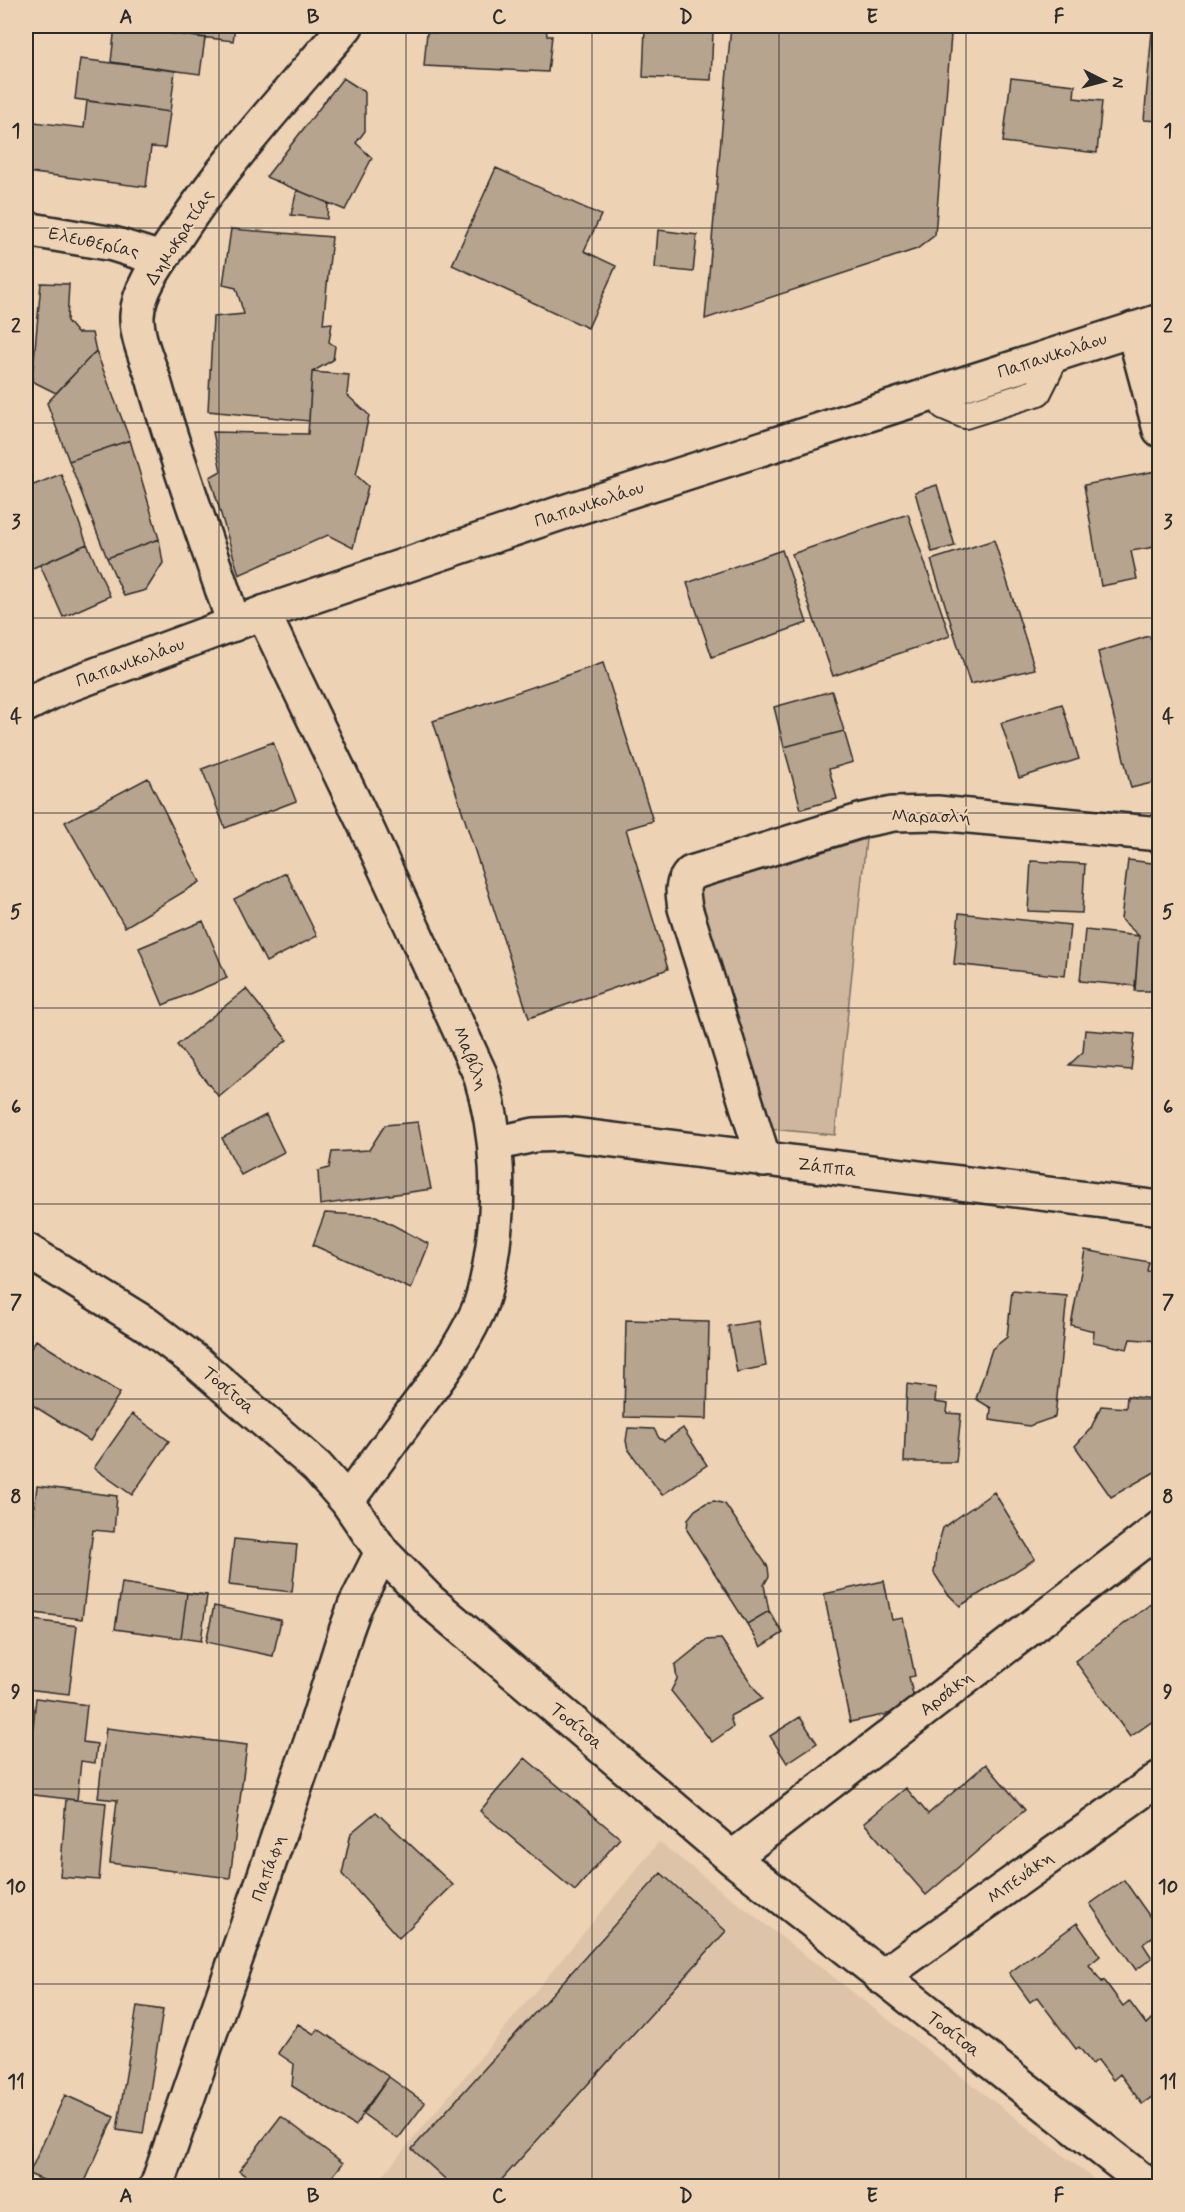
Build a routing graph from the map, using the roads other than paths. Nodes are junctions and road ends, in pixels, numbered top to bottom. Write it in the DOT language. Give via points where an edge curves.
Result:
graph roads {
  1 [pos="346,26"];
  2 [pos="26,229"];
  3 [pos="161,259"];
  4 [pos="1146,325"];
  5 [pos="1050,368"];
  6 [pos="944,406"];
  7 [pos="1160,430"];
  8 [pos="248,619"];
  9 [pos="26,705"];
  10 [pos="1160,834"];
  11 [pos="495,1144"];
  12 [pos="764,1160"];
  13 [pos="1160,1208"];
  14 [pos="26,1250"];
  15 [pos="346,1501"];
  16 [pos="1160,1528"];
  17 [pos="382,1552"];
  18 [pos="1160,1778"];
  19 [pos="732,1858"];
  20 [pos="881,1977"];
  21 [pos="157,2187"];
  22 [pos="1149,2187"];
  1 -- 3 [label="street, Δημοκρατίας" via="243,146"];
  2 -- 3 [label="street, Ελευθερίας" via="104,242"];
  3 -- 8 [label="street, Δημοκρατίας" via="142,297 138,327 176,454"];
  4 -- 7 [label="street"];
  4 -- 8 [label="street, Παπανικολάου" via="567,511"];
  5 -- 6 [label="lane" via="1038,392 965,415"];
  8 -- 9 [label="street, Παπανικολάου" via="60,688"];
  8 -- 11 [label="street, Μαβίλη" via="376,850 480,1074"];
  10 -- 12 [label="street, Μαρασλή" via="937,813 893,814 691,873 682,887 685,908"];
  11 -- 12 [label="street, Ζάππα" via="551,1133"];
  11 -- 15 [label="street, Μαβίλη" via="494,1235 479,1311 442,1373"];
  12 -- 13 [label="street, Ζάππα"];
  14 -- 15 [label="street, Τοσίτσα" via="146,1324 199,1364 317,1467"];
  15 -- 17 [label="street, Τοσίτσα"];
  16 -- 19 [label="street, Αρσάκη"];
  17 -- 19 [label="street, Τοσίτσα" via="430,1601"];
  17 -- 21 [label="street, Παπάφη" via="346,1631"];
  18 -- 20 [label="street, Μπενάκη"];
  19 -- 20 [label="street, Τοσίτσα"];
  20 -- 22 [label="street, Τοσίτσα"];
}
